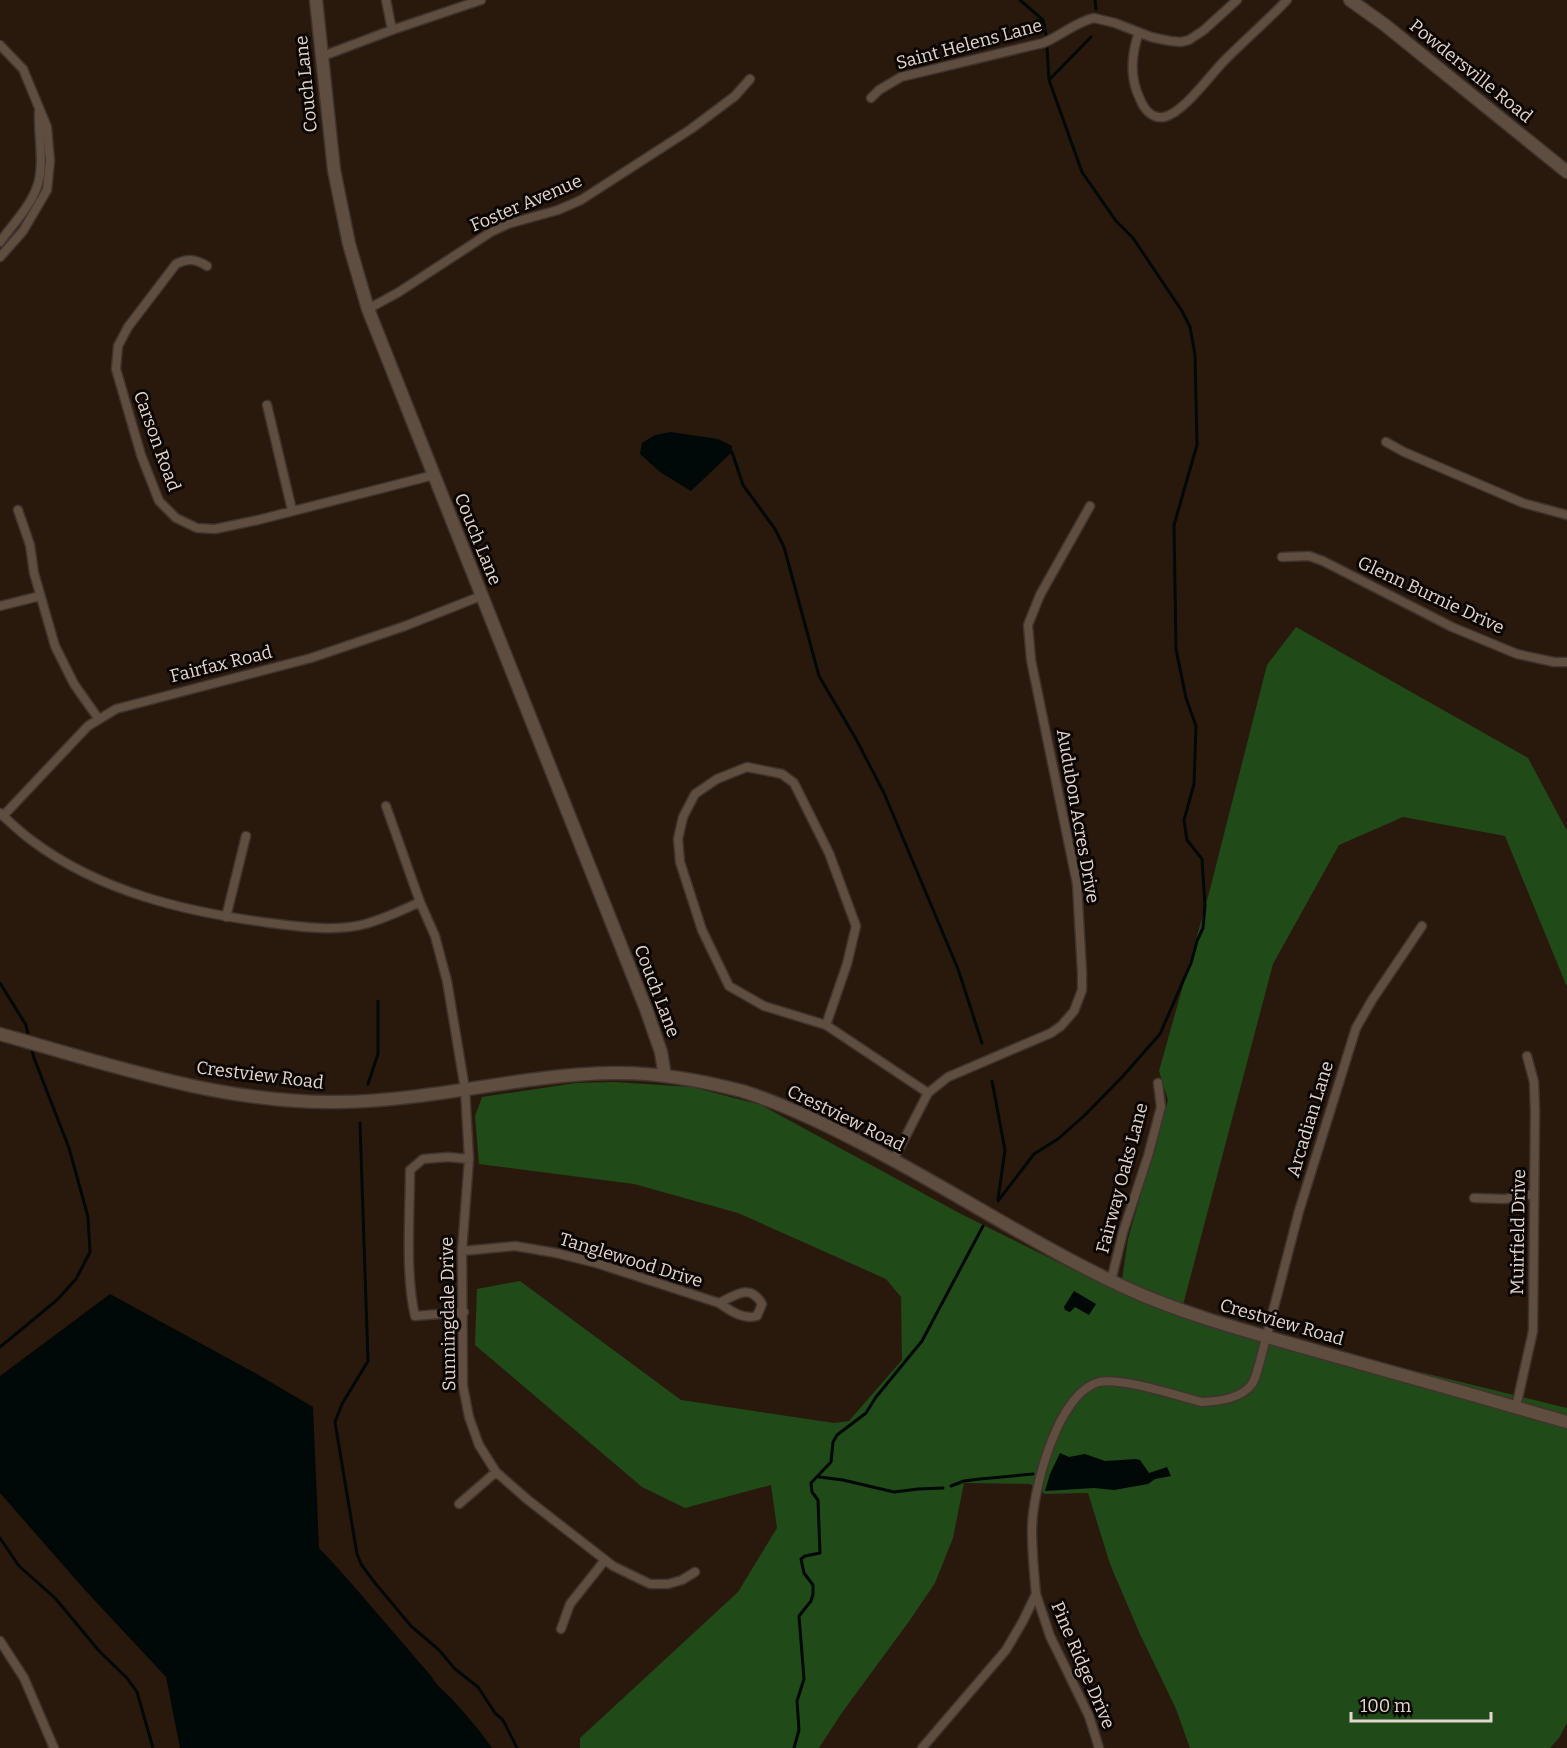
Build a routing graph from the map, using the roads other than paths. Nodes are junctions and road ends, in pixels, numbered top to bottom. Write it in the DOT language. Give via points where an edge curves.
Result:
graph roads {
  1 [pos="316,0"];
  2 [pos="386,0"];
  3 [pos="481,0"];
  4 [pos="1238,0"];
  5 [pos="1287,0"];
  6 [pos="1350,0"];
  7 [pos="392,30"];
  8 [pos="1139,32"];
  9 [pos="0,45"];
  10 [pos="323,56"];
  11 [pos="750,79"];
  12 [pos="871,98"];
  13 [pos="40,109"];
  14 [pos="1567,172"];
  15 [pos="0,242"];
  16 [pos="0,257"];
  17 [pos="207,266"];
  18 [pos="368,309"];
  19 [pos="267,405"];
  20 [pos="1386,442"];
  21 [pos="434,476"];
  22 [pos="1090,506"];
  23 [pos="18,510"];
  24 [pos="292,510"];
  25 [pos="1567,515"];
  26 [pos="1282,557"];
  27 [pos="40,596"];
  28 [pos="481,596"];
  29 [pos="0,606"];
  30 [pos="1567,662"];
  31 [pos="98,718"];
  32 [pos="386,806"];
  33 [pos="2,814"];
  34 [pos="246,836"];
  35 [pos="420,902"];
  36 [pos="226,917"];
  37 [pos="1422,926"];
  38 [pos="826,1025"];
  39 [pos="0,1034"];
  40 [pos="1527,1056"];
  41 [pos="665,1076"];
  42 [pos="1158,1083"];
  43 [pos="465,1089"];
  44 [pos="928,1093"];
  45 [pos="469,1159"];
  46 [pos="894,1159"];
  47 [pos="1533,1194"];
  48 [pos="1474,1198"];
  49 [pos="462,1251"];
  50 [pos="1111,1281"];
  51 [pos="719,1303"];
  52 [pos="464,1312"];
  53 [pos="1266,1337"];
  54 [pos="1516,1407"];
  55 [pos="1567,1422"];
  56 [pos="496,1472"];
  57 [pos="459,1503"];
  58 [pos="605,1560"];
  59 [pos="695,1572"];
  60 [pos="1036,1594"];
  61 [pos="561,1629"];
  62 [pos="0,1641"];
  63 [pos="54,1748"];
  64 [pos="922,1748"];
  65 [pos="1100,1748"];
  1 -- 10 [label="street, Couch Lane"];
  2 -- 7 [label="street"];
  3 -- 7 [label="street"];
  4 -- 8 [label="street, Saint Helens Lane" via="1189,40 1170,41"];
  5 -- 8 [label="street" via="1178,110 1161,118 1149,113 1135,87 1131,61"];
  6 -- 14 [label="street, Powdersville Road"];
  7 -- 10 [label="street"];
  8 -- 12 [label="street, Saint Helens Lane" via="1102,19 1083,20 1042,43 901,77"];
  9 -- 13 [label="street" via="23,69"];
  10 -- 18 [label="street, Couch Lane" via="334,170 349,244"];
  11 -- 18 [label="street, Foster Avenue" via="735,96 609,183 558,210 491,232"];
  13 -- 15 [label="street" via="37,186"];
  13 -- 16 [label="street" via="47,127 50,161 47,190 23,231"];
  17 -- 24 [label="street, Carson Road" via="197,260 176,264 118,346 116,369 141,455 159,501 176,518 197,528 215,529"];
  18 -- 21 [label="street, Couch Lane"];
  19 -- 24 [label="street"];
  20 -- 25 [label="street" via="1523,503"];
  21 -- 24 [label="street, Carson Road"];
  21 -- 28 [label="street, Couch Lane"];
  22 -- 44 [label="street, Audubon Acres Drive" via="1040,595 1028,625 1031,660 1077,884 1082,990 1074,1011 1051,1033 948,1077"];
  23 -- 27 [label="street"];
  26 -- 30 [label="street, Glenn Burnie Drive" via="1308,556 1323,561 1452,627 1517,654"];
  27 -- 29 [label="street"];
  27 -- 31 [label="street" via="55,646 74,684"];
  28 -- 31 [label="street, Fairfax Road" via="352,645 116,709"];
  28 -- 41 [label="street, Couch Lane" via="646,1008 662,1052"];
  31 -- 33 [label="street, Fairfax Road"];
  32 -- 35 [label="street, Sunningdale Drive"];
  33 -- 36 [label="street" via="30,840 107,884 155,901"];
  34 -- 36 [label="street"];
  35 -- 36 [label="street" via="366,924 347,927 304,927"];
  35 -- 43 [label="street, Sunningdale Drive" via="435,936 447,981"];
  37 -- 53 [label="street, Arcadian Lane" via="1356,1028 1299,1211"];
  38 -- 38 [label="street" via="764,1006 729,986 702,930 680,862 678,840 695,794 717,779 747,767 782,774 794,783 829,853 856,926"];
  38 -- 44 [label="street"];
  39 -- 43 [label="street, Crestview Road" via="197,1087 282,1100 345,1102"];
  40 -- 47 [label="street, Muirfield Drive" via="1534,1082"];
  41 -- 43 [label="street, Crestview Road" via="599,1074"];
  41 -- 46 [label="street, Crestview Road" via="741,1091 803,1113"];
  42 -- 50 [label="street, Fairway Oaks Lane" via="1161,1107"];
  43 -- 45 [label="street, Sunningdale Drive"];
  44 -- 46 [label="street, Audubon Acres Drive"];
  45 -- 49 [label="street, Sunningdale Drive"];
  45 -- 52 [label="street" via="423,1159 410,1170 415,1316"];
  46 -- 50 [label="street, Crestview Road"];
  47 -- 48 [label="street" via="1505,1199"];
  47 -- 54 [label="street, Muirfield Drive" via="1533,1331"];
  49 -- 51 [label="street, Tanglewood Drive" via="515,1246 556,1253"];
  49 -- 52 [label="street, Sunningdale Drive"];
  50 -- 53 [label="street, Crestview Road" via="1187,1313"];
  51 -- 51 [label="street, Tanglewood Drive" via="749,1318 757,1316 762,1304 758,1296 749,1292"];
  52 -- 56 [label="street, Sunningdale Drive" via="463,1386 469,1417 479,1445"];
  53 -- 54 [label="street, Crestview Road"];
  53 -- 60 [label="street, Pine Ridge Drive" via="1252,1384 1242,1394 1230,1398 1202,1402 1107,1381 1090,1385 1075,1400 1062,1416 1036,1496 1032,1528"];
  54 -- 55 [label="street, Crestview Road"];
  56 -- 57 [label="street"];
  56 -- 58 [label="street, Sunningdale Drive"];
  58 -- 59 [label="street, Sunningdale Drive" via="650,1584 668,1584"];
  58 -- 61 [label="street" via="570,1604"];
  60 -- 64 [label="street, Pine Ridge Drive" via="1006,1650"];
  60 -- 65 [label="street, Pine Ridge Drive" via="1050,1636 1089,1716"];
  62 -- 63 [label="street" via="24,1678"];
}
